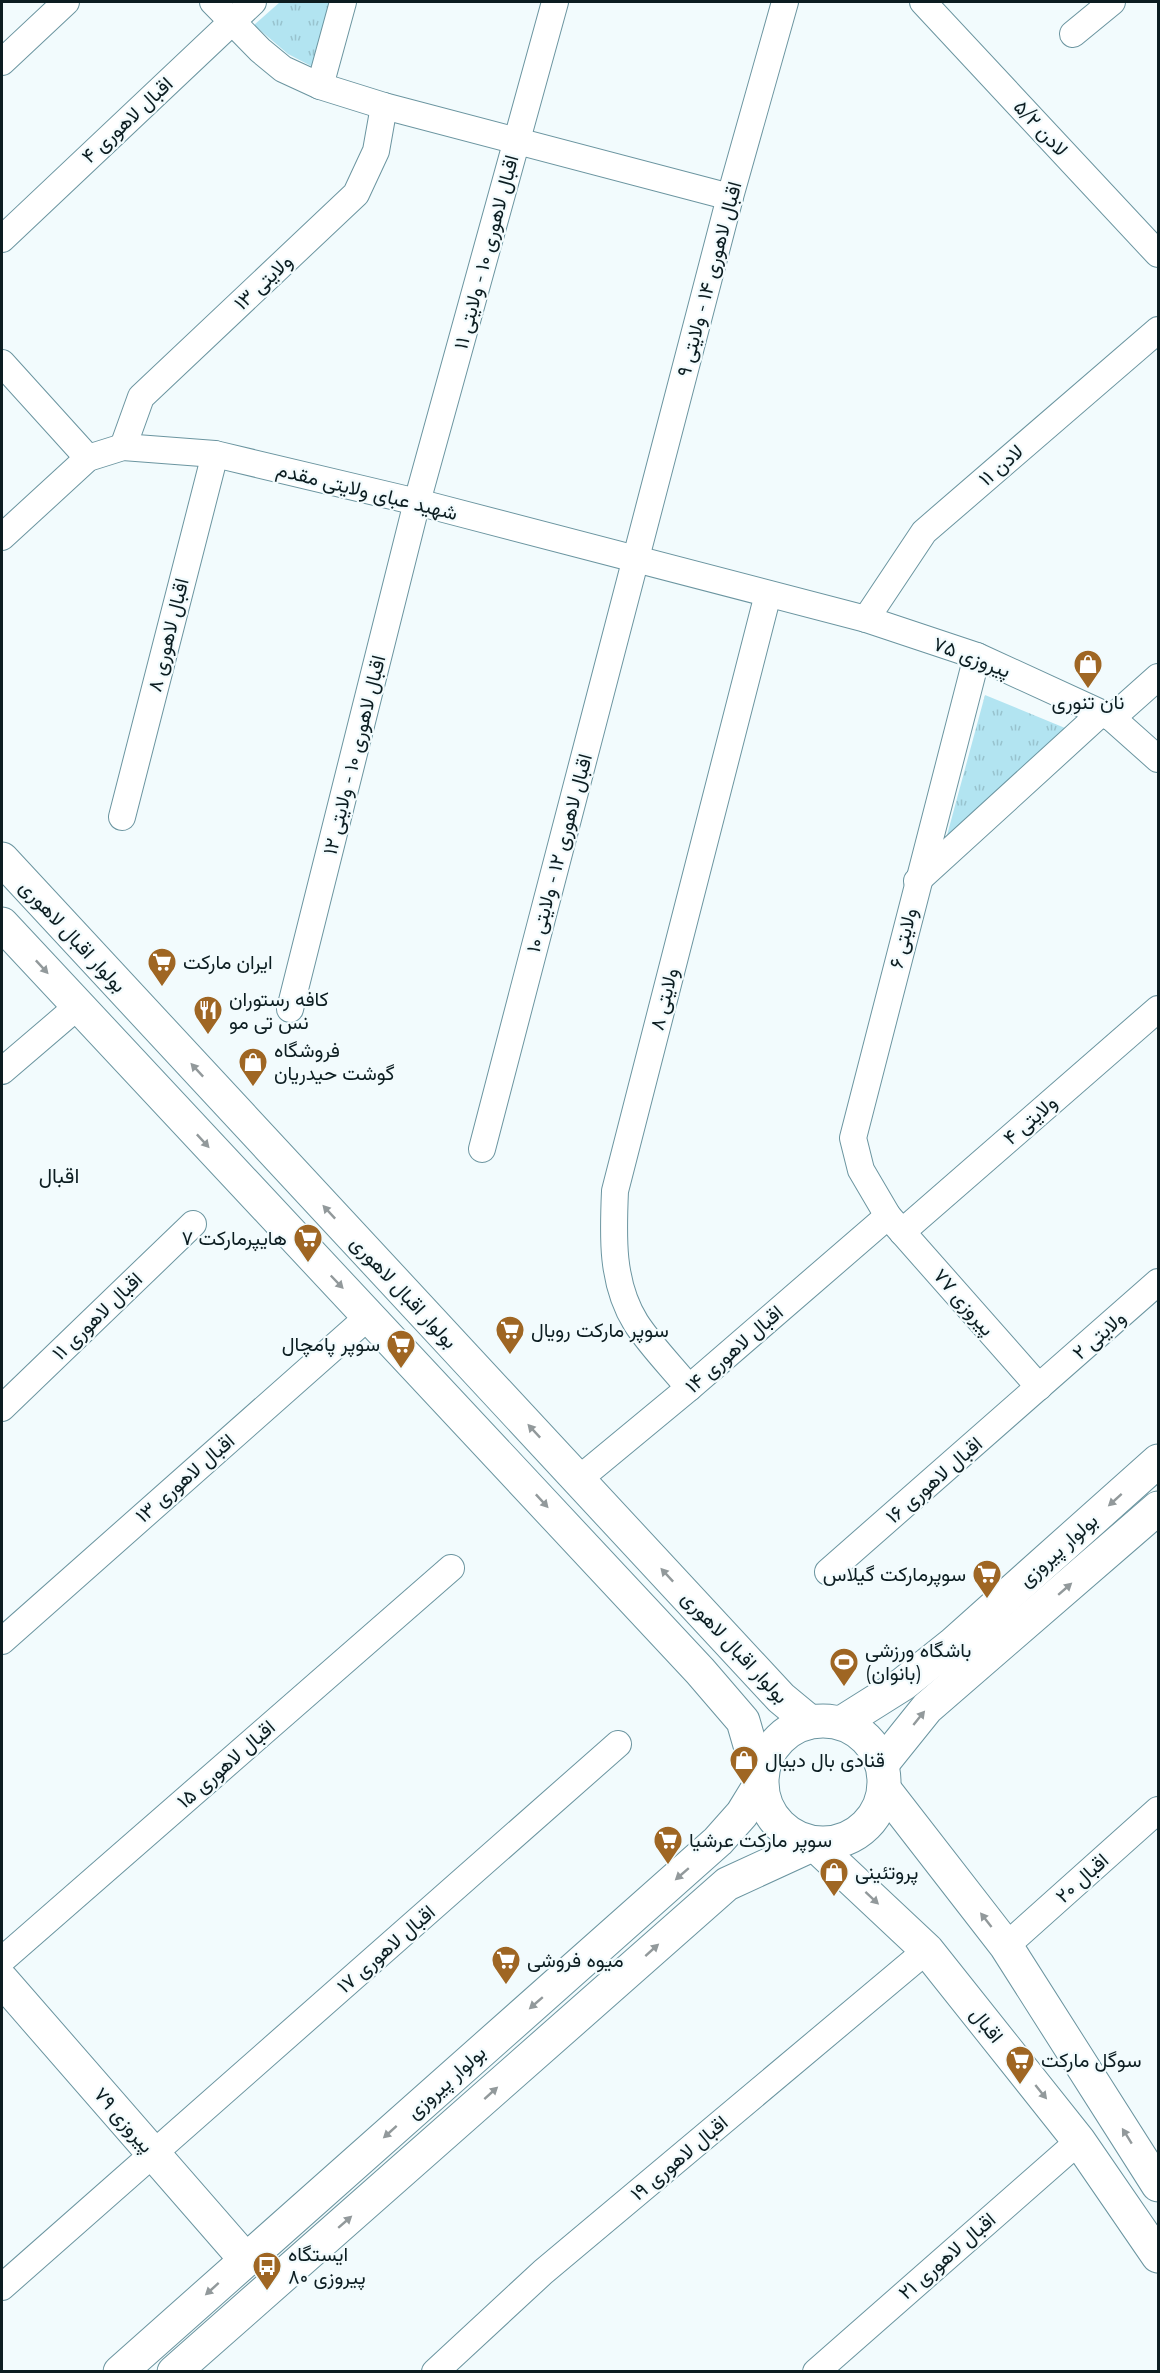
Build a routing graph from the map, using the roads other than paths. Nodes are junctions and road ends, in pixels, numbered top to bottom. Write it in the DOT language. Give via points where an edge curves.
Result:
graph roads {
  1 [pos="66,2"];
  2 [pos="213,2"];
  3 [pos="253,2"];
  4 [pos="344,2"];
  5 [pos="555,2"];
  6 [pos="785,2"];
  7 [pos="923,2"];
  8 [pos="1112,2"];
  9 [pos="231,21"];
  10 [pos="1073,34"];
  11 [pos="2,62"];
  12 [pos="320,86"];
  13 [pos="384,106"];
  14 [pos="516,141"];
  15 [pos="730,198"];
  16 [pos="2,239"];
  17 [pos="1158,254"];
  18 [pos="1158,330"];
  19 [pos="2,363"];
  20 [pos="123,447"];
  21 [pos="215,454"];
  22 [pos="88,458"];
  23 [pos="417,502"];
  24 [pos="2,537"];
  25 [pos="636,558"];
  26 [pos="768,594"];
  27 [pos="866,620"];
  28 [pos="977,656"];
  29 [pos="1158,677"];
  30 [pos="1107,716"];
  31 [pos="1158,759"];
  32 [pos="122,817"];
  33 [pos="2,859"];
  34 [pos="917,882"];
  35 [pos="2,924"];
  36 [pos="78,1006"];
  37 [pos="290,1009"];
  38 [pos="1158,1009"];
  39 [pos="2,1071"];
  40 [pos="482,1149"];
  41 [pos="281,1161"];
  42 [pos="250,1192"];
  43 [pos="193,1224"];
  44 [pos="895,1224"];
  45 [pos="1158,1282"];
  46 [pos="369,1316"];
  47 [pos="689,1388"];
  48 [pos="1039,1388"];
  49 [pos="2,1408"];
  50 [pos="1158,1461"];
  51 [pos="579,1479"];
  52 [pos="1158,1508"];
  53 [pos="451,1568"];
  54 [pos="828,1572"];
  55 [pos="2,1641"];
  56 [pos="826,1722"];
  57 [pos="618,1744"];
  58 [pos="884,1777"];
  59 [pos="761,1783"];
  60 [pos="1158,1810"];
  61 [pos="814,1844"];
  62 [pos="1006,1946"];
  63 [pos="927,1950"];
  64 [pos="2,1960"];
  65 [pos="2,1980"];
  66 [pos="1079,2141"];
  67 [pos="154,2154"];
  68 [pos="1158,2185"];
  69 [pos="1158,2256"];
  70 [pos="246,2259"];
  71 [pos="2,2287"];
  72 [pos="120,2372"];
  73 [pos="174,2372"];
  74 [pos="435,2372"];
  75 [pos="816,2372"];
  1 -- 11 [label="street"];
  2 -- 9 [label="street"];
  3 -- 9 [label="street, اقبال لاهوری ۴"];
  4 -- 12 [label="street"];
  5 -- 14 [label="street, اقبال لاهوری ۱۰ - ولایتی ۱۱"];
  6 -- 15 [label="street, اقبال لاهوری ۱۴ - ولایتی ۹"];
  7 -- 17 [label="street, لادن ۵/۲"];
  8 -- 10 [label="street"];
  9 -- 12 [label="street" via="283,69"];
  9 -- 16 [label="street, اقبال لاهوری ۴"];
  12 -- 13 [label="street"];
  13 -- 14 [label="street"];
  13 -- 20 [label="street, ولایتی ۱۳" via="376,151 356,194 141,397"];
  14 -- 15 [label="street"];
  14 -- 23 [label="street, اقبال لاهوری ۱۰ - ولایتی ۱۱"];
  15 -- 25 [label="street, اقبال لاهوری ۱۴ - ولایتی ۹"];
  18 -- 27 [label="street, لادن ۱۱" via="924,532"];
  19 -- 22 [label="street"];
  20 -- 21 [label="street, شهید عبای ولایتی مقدم"];
  20 -- 22 [label="street, شهید عبای ولایتی مقدم"];
  21 -- 23 [label="street, شهید عبای ولایتی مقدم"];
  21 -- 32 [label="street, اقبال لاهوری ۸"];
  22 -- 24 [label="street"];
  23 -- 25 [label="street, شهید عبای ولایتی مقدم"];
  23 -- 37 [label="street, اقبال لاهوری ۱۰ - ولایتی ۱۲"];
  25 -- 26 [label="street, شهید عبای ولایتی مقدم"];
  25 -- 40 [label="street, اقبال لاهوری ۱۲ - ولایتی ۱۰"];
  26 -- 27 [label="street, پیروزی ۷۵"];
  26 -- 47 [label="street, ولایتی ۸" via="615,1191 613,1234 619,1284 636,1322"];
  27 -- 28 [label="street, پیروزی ۷۵"];
  28 -- 30 [label="street, پیروزی ۷۵"];
  28 -- 34 [label="street, ولایتی ۶"];
  29 -- 30 [label="street"];
  30 -- 31 [label="street, پیروزی ۷۵"];
  30 -- 34 [label="street"];
  41 -- 33 [label="main road, بولوار اقبال لاهوری, one-way"];
  34 -- 44 [label="street, ولایتی ۶" via="853,1138 861,1170"];
  35 -- 36 [label="main road, one-way"];
  36 -- 39 [label="street"];
  36 -- 42 [label="main road, one-way"];
  38 -- 44 [label="street, ولایتی ۴"];
  41 -- 42 [label="main road"];
  51 -- 41 [label="main road, بولوار اقبال لاهوری, one-way"];
  42 -- 46 [label="main road, one-way"];
  43 -- 49 [label="street, اقبال لاهوری ۱۱"];
  44 -- 47 [label="street, اقبال لاهوری ۱۴"];
  44 -- 48 [label="street, پیروزی ۷۷"];
  45 -- 48 [label="street, ولایتی ۲"];
  46 -- 55 [label="street, اقبال لاهوری ۱۳"];
  46 -- 59 [label="main road, one-way" via="743,1721"];
  47 -- 51 [label="street, اقبال لاهوری ۱۴"];
  48 -- 54 [label="street, اقبال لاهوری ۱۶"];
  50 -- 56 [label="main road, بولوار پیروزی, one-way" via="903,1684"];
  56 -- 51 [label="main road, بولوار اقبال لاهوری, one-way" via="781,1698"];
  58 -- 52 [label="main road, بولوار پیروزی, one-way" via="927,1708"];
  53 -- 64 [label="street, اقبال لاهوری ۱۵"];
  56 -- 58 [label="main road" via="863,1735 874,1748"];
  56 -- 59 [label="main road" via="791,1729 777,1742 765,1760"];
  57 -- 67 [label="street, اقبال لاهوری ۱۷"];
  58 -- 61 [label="main road" via="876,1814 860,1832 838,1843"];
  62 -- 58 [label="main road, one-way"];
  59 -- 61 [label="main road" via="768,1811 780,1828"];
  59 -- 70 [label="main road, بولوار پیروزی, one-way" via="718,1842"];
  60 -- 62 [label="street, اقبال ۲۰"];
  61 -- 63 [label="main road, اقبال, one-way"];
  73 -- 61 [label="main road, بولوار پیروزی, one-way" via="727,1884"];
  68 -- 62 [label="main road, one-way"];
  63 -- 66 [label="main road, اقبال, one-way"];
  63 -- 74 [label="street, اقبال لاهوری ۱۹" via="543,2272"];
  65 -- 67 [label="main road, پیروزی ۷۹"];
  66 -- 69 [label="main road, اقبال"];
  66 -- 75 [label="street, اقبال لاهوری ۲۱"];
  67 -- 70 [label="main road, پیروزی ۷۹"];
  67 -- 71 [label="street, اقبال لاهوری ۱۷"];
  70 -- 72 [label="main road, بولوار پیروزی, one-way"];
}
